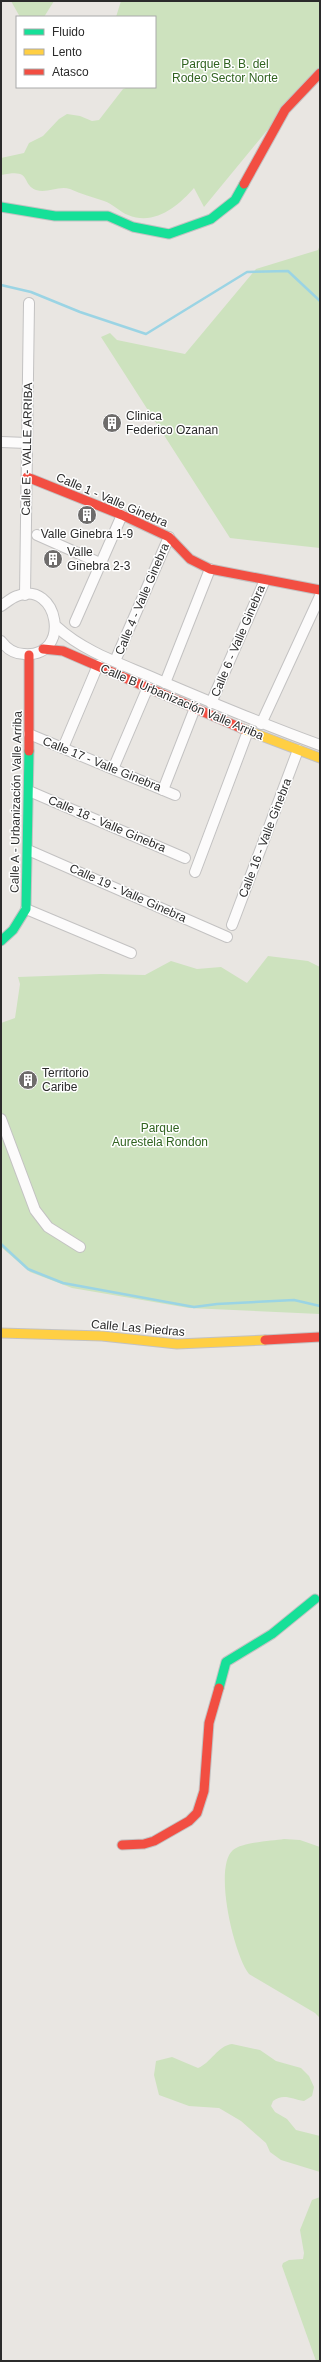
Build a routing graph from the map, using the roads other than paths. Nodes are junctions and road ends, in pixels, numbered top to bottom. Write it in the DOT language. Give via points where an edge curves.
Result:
graph roads {
  1 [pos="320,72"];
  2 [pos="1,207"];
  3 [pos="29,303"];
  4 [pos="1,442"];
  5 [pos="27,443"];
  6 [pos="27,477"];
  7 [pos="122,515"];
  8 [pos="37,535"];
  9 [pos="169,537"];
  10 [pos="100,563"];
  11 [pos="210,569"];
  12 [pos="265,580"];
  13 [pos="320,590"];
  14 [pos="25,595"];
  15 [pos="320,596"];
  16 [pos="1,606"];
  17 [pos="75,622"];
  18 [pos="56,627"];
  19 [pos="1,641"];
  20 [pos="43,649"];
  21 [pos="29,655"];
  22 [pos="116,661"];
  23 [pos="98,665"];
  24 [pos="165,683"];
  25 [pos="148,687"];
  26 [pos="211,703"];
  27 [pos="195,708"];
  28 [pos="261,724"];
  29 [pos="248,731"];
  30 [pos="29,734"];
  31 [pos="319,742"];
  32 [pos="63,748"];
  33 [pos="298,750"];
  34 [pos="320,758"];
  35 [pos="112,769"];
  36 [pos="163,790"];
  37 [pos="28,791"];
  38 [pos="176,795"];
  39 [pos="28,850"];
  40 [pos="185,858"];
  41 [pos="196,872"];
  42 [pos="26,910"];
  43 [pos="232,926"];
  44 [pos="227,937"];
  45 [pos="1,941"];
  46 [pos="131,953"];
  47 [pos="1,1119"];
  48 [pos="80,1246"];
  49 [pos="1,1333"];
  50 [pos="320,1338"];
  51 [pos="315,1599"];
  52 [pos="122,1846"];
  1 -- 2 [label="street" via="285,110 235,200 211,219 169,234 133,227 108,216 55,216"];
  3 -- 5 [label="street, Calle E - VALLE ARRIBA"];
  4 -- 5 [label="street"];
  5 -- 6 [label="street, Calle E - VALLE ARRIBA"];
  6 -- 7 [label="street, Calle 1 - Valle Ginebra"];
  6 -- 14 [label="street, Calle E - VALLE ARRIBA"];
  7 -- 9 [label="street, Calle 1 - Valle Ginebra"];
  7 -- 10 [label="street"];
  8 -- 10 [label="street"];
  9 -- 11 [label="street, Calle 1 - Valle Ginebra" via="190,560"];
  9 -- 22 [label="street, Calle 4 - Valle Ginebra"];
  10 -- 17 [label="street"];
  11 -- 12 [label="street, Calle 1 - Valle Ginebra"];
  11 -- 24 [label="street"];
  12 -- 13 [label="street, Calle 1 - Valle Ginebra"];
  12 -- 26 [label="street, Calle 6 - Valle Ginebra"];
  14 -- 16 [label="street" via="17,596"];
  14 -- 18 [label="street" via="44,600 52,609"];
  15 -- 28 [label="street"];
  18 -- 20 [label="street" via="51,641"];
  18 -- 22 [label="street, Calle B Urbanización Valle Arriba" via="70,639"];
  19 -- 21 [label="street" via="9,650"];
  20 -- 21 [label="street"];
  20 -- 23 [label="street, Calle B Urbanización Valle Arriba" via="63,651"];
  21 -- 30 [label="street, Calle A - Urbanización Valle Arriba"];
  22 -- 24 [label="street, Calle B Urbanización Valle Arriba"];
  23 -- 25 [label="street, Calle B Urbanización Valle Arriba"];
  23 -- 32 [label="street"];
  24 -- 26 [label="street, Calle B Urbanización Valle Arriba"];
  25 -- 27 [label="street, Calle B Urbanización Valle Arriba"];
  25 -- 35 [label="street"];
  26 -- 28 [label="street, Calle B Urbanización Valle Arriba"];
  27 -- 29 [label="street, Calle B Urbanización Valle Arriba"];
  27 -- 36 [label="street"];
  28 -- 31 [label="street, Calle B Urbanización Valle Arriba"];
  29 -- 33 [label="street, Calle B Urbanización Valle Arriba"];
  29 -- 41 [label="street"];
  30 -- 32 [label="street, Calle 17 - Valle Ginebra"];
  30 -- 37 [label="street, Calle A - Urbanización Valle Arriba"];
  32 -- 35 [label="street, Calle 17 - Valle Ginebra"];
  33 -- 34 [label="street, Calle B Urbanización Valle Arriba"];
  33 -- 43 [label="street, Calle 16 - Valle Ginebra"];
  35 -- 36 [label="street, Calle 17 - Valle Ginebra"];
  36 -- 38 [label="street, Calle 17 - Valle Ginebra"];
  37 -- 39 [label="street, Calle A - Urbanización Valle Arriba"];
  37 -- 40 [label="street, Calle 18 - Valle Ginebra"];
  39 -- 42 [label="street, Calle A - Urbanización Valle Arriba"];
  39 -- 44 [label="street, Calle 19 - Valle Ginebra"];
  42 -- 45 [label="street, Calle A - Urbanización Valle Arriba" via="13,930"];
  42 -- 46 [label="street"];
  47 -- 48 [label="street" via="35,1210 48,1227"];
  49 -- 50 [label="street, Calle Las Piedras" via="102,1336 177,1344"];
  51 -- 52 [label="street" via="272,1634 226,1662 210,1723 204,1791 197,1813 189,1821 154,1841"];
}
